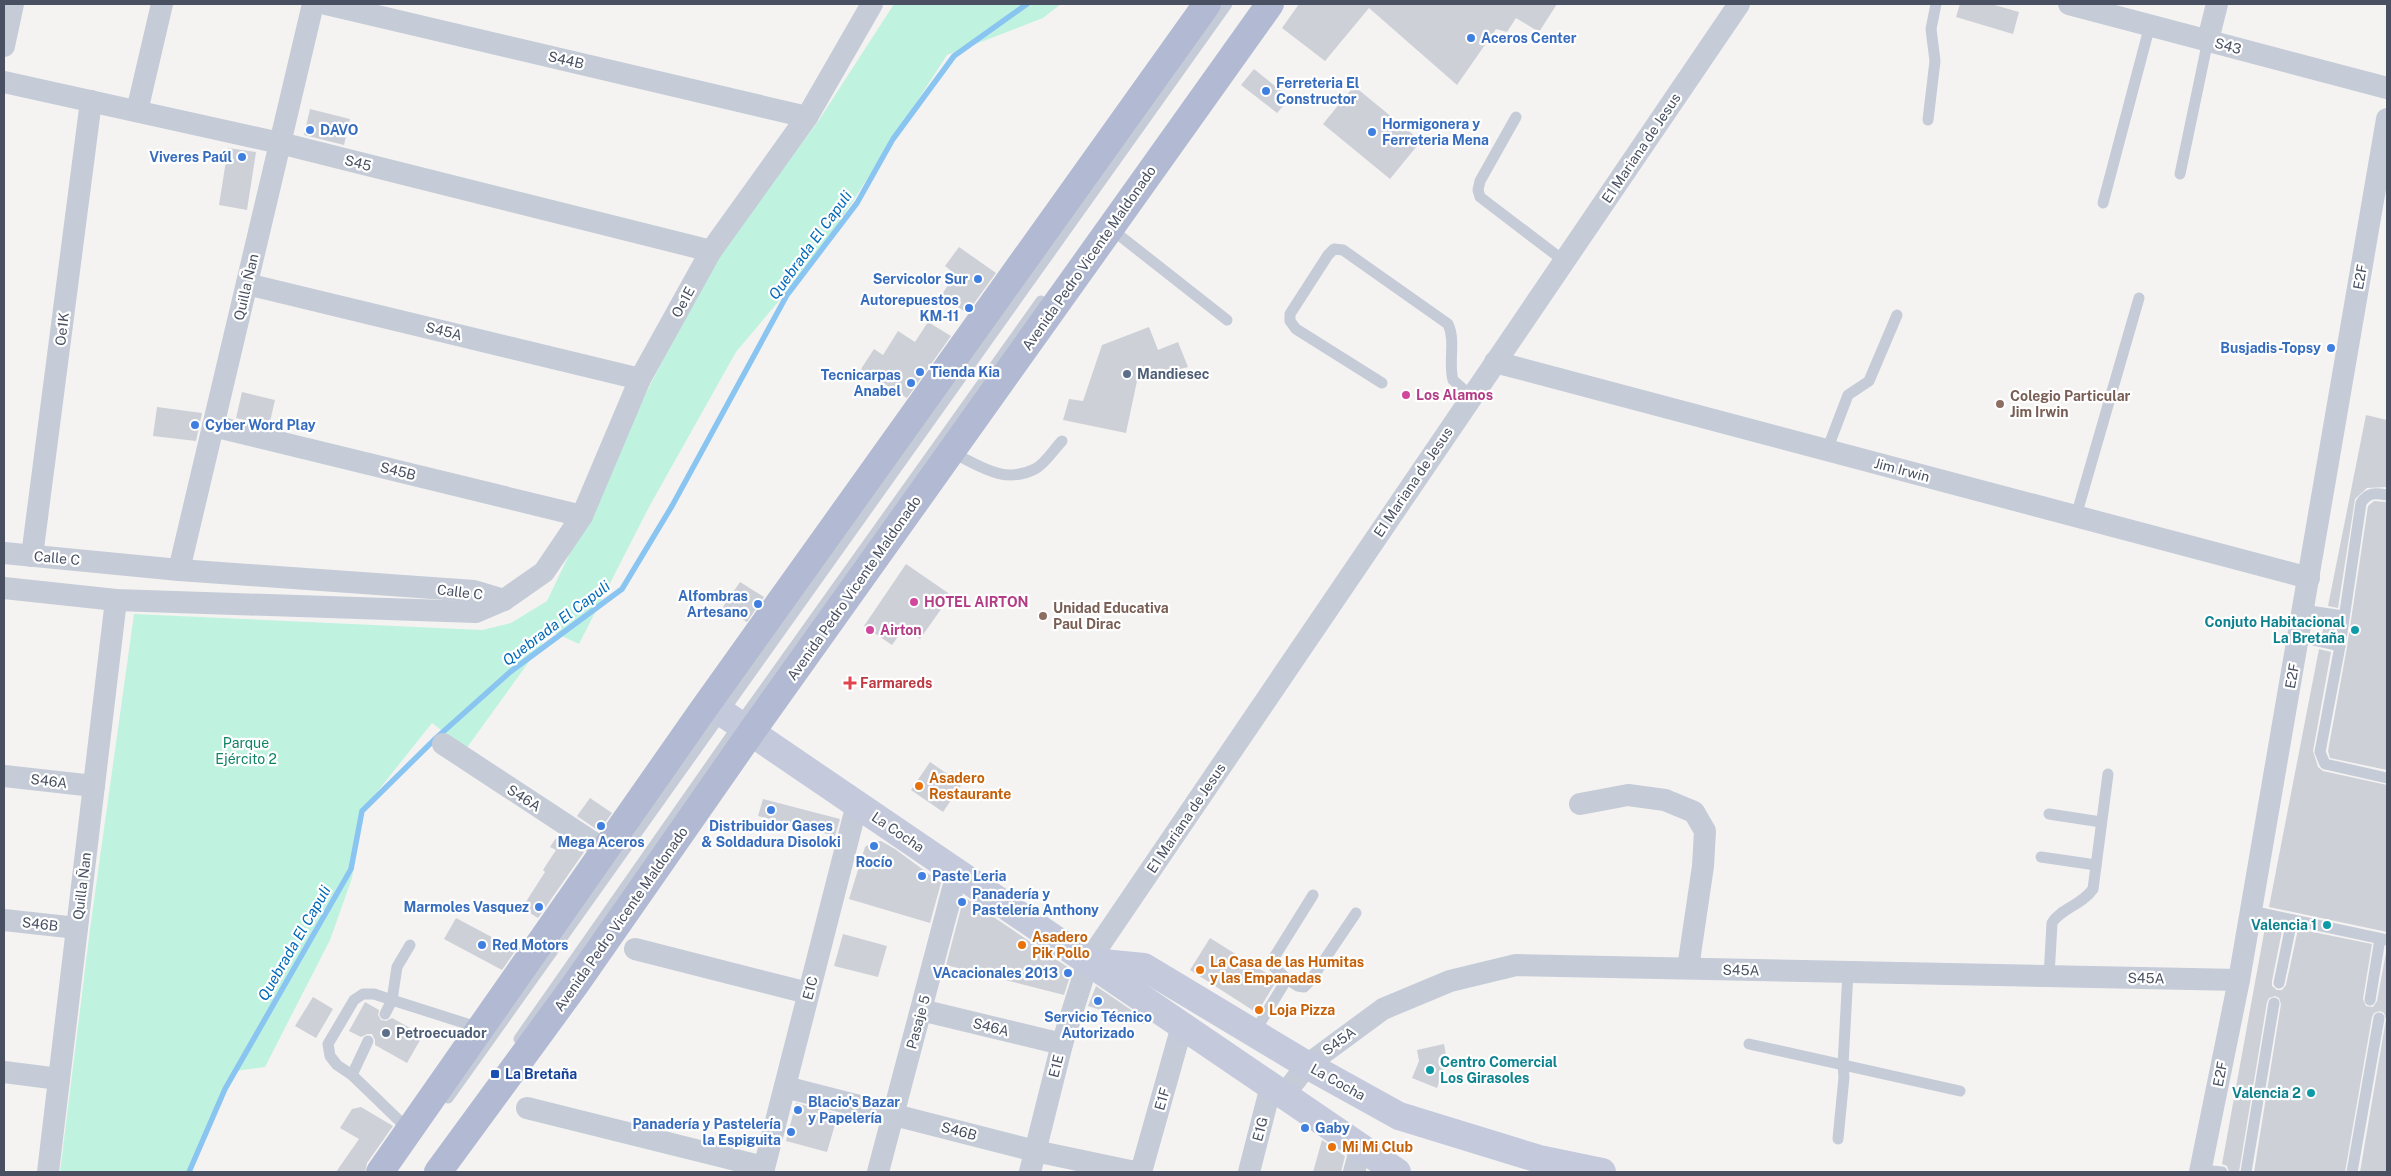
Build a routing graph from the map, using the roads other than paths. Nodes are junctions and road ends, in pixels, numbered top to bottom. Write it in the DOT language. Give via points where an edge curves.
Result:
graph roads {
  1 [pos="13,4"];
  2 [pos="162,4"];
  3 [pos="313,4"];
  4 [pos="326,4"];
  5 [pos="872,4"];
  6 [pos="1207,4"];
  7 [pos="1227,4"];
  8 [pos="1270,4"];
  9 [pos="1739,4"];
  10 [pos="1936,4"];
  11 [pos="2069,4"];
  12 [pos="2217,4"];
  13 [pos="2150,25"];
  14 [pos="2208,40"];
  15 [pos="4,46"];
  16 [pos="4,82"];
  17 [pos="2387,88"];
  18 [pos="91,101"];
  19 [pos="137,111"];
  20 [pos="807,117"];
  21 [pos="1516,117"];
  22 [pos="2387,119"];
  23 [pos="1928,120"];
  24 [pos="280,143"];
  25 [pos="2180,174"];
  26 [pos="2103,203"];
  27 [pos="1110,228"];
  28 [pos="711,251"];
  29 [pos="1564,261"];
  30 [pos="247,284"];
  31 [pos="1046,294"];
  32 [pos="2139,298"];
  33 [pos="1897,315"];
  34 [pos="1227,320"];
  35 [pos="1495,362"];
  36 [pos="640,379"];
  37 [pos="1382,383"];
  38 [pos="1471,396"];
  39 [pos="213,426"];
  40 [pos="1062,441"];
  41 [pos="1827,450"];
  42 [pos="951,452"];
  43 [pos="2387,496"];
  44 [pos="582,516"];
  45 [pos="2076,516"];
  46 [pos="4,553"];
  47 [pos="32,556"];
  48 [pos="179,570"];
  49 [pos="2309,578"];
  50 [pos="4,588"];
  51 [pos="116,600"];
  52 [pos="504,600"];
  53 [pos="2303,610"];
  54 [pos="2344,616"];
  55 [pos="2298,638"];
  56 [pos="2340,646"];
  57 [pos="731,717"];
  58 [pos="443,744"];
  59 [pos="2108,774"];
  60 [pos="4,776"];
  61 [pos="2387,778"];
  62 [pos="94,786"];
  63 [pos="857,804"];
  64 [pos="1580,804"];
  65 [pos="2049,814"];
  66 [pos="2102,822"];
  67 [pos="606,851"];
  68 [pos="2041,856"];
  69 [pos="2096,865"];
  70 [pos="957,873"];
  71 [pos="1313,895"];
  72 [pos="2251,911"];
  73 [pos="1356,913"];
  74 [pos="4,920"];
  75 [pos="2292,920"];
  76 [pos="77,928"];
  77 [pos="2384,939"];
  78 [pos="410,946"];
  79 [pos="634,949"];
  80 [pos="1088,962"];
  81 [pos="1688,968"];
  82 [pos="1848,972"];
  83 [pos="2049,976"];
  84 [pos="1287,979"];
  85 [pos="2239,980"];
  86 [pos="2279,983"];
  87 [pos="808,993"];
  88 [pos="392,1000"];
  89 [pos="2370,1000"];
  90 [pos="2274,1003"];
  91 [pos="921,1010"];
  92 [pos="385,1014"];
  93 [pos="2379,1018"];
  94 [pos="1182,1026"];
  95 [pos="482,1028"];
  96 [pos="1254,1032"];
  97 [pos="368,1041"];
  98 [pos="1062,1044"];
  99 [pos="1749,1044"];
  100 [pos="512,1049"];
  101 [pos="1307,1064"];
  102 [pos="1843,1065"];
  103 [pos="4,1072"];
  104 [pos="352,1075"];
  105 [pos="59,1079"];
  106 [pos="785,1087"];
  107 [pos="1278,1091"];
  108 [pos="1960,1091"];
  109 [pos="527,1108"];
  110 [pos="439,1110"];
  111 [pos="894,1114"];
  112 [pos="1838,1139"];
  113 [pos="414,1141"];
  114 [pos="1036,1151"];
  115 [pos="1358,1160"];
  116 [pos="764,1170"];
  117 [pos="2208,1171"];
  118 [pos="48,1172"];
  119 [pos="380,1172"];
  120 [pos="394,1172"];
  121 [pos="438,1172"];
  122 [pos="878,1172"];
  123 [pos="1030,1172"];
  124 [pos="1135,1172"];
  125 [pos="1141,1172"];
  126 [pos="1249,1172"];
  127 [pos="1397,1172"];
  128 [pos="1602,1172"];
  129 [pos="2246,1172"];
  130 [pos="2352,1172"];
  1 -- 15 [label="street"];
  2 -- 19 [label="street"];
  3 -- 24 [label="street, Quilla Ñan"];
  4 -- 20 [label="street, S44B"];
  5 -- 20 [label="street, Oe1E"];
  6 -- 57 [label="main road, Avenida Pedro Vicente Maldonado"];
  7 -- 57 [label="lane"];
  8 -- 27 [label="main road, Avenida Pedro Vicente Maldonado"];
  9 -- 29 [label="street, E1 Mariana de Jesus"];
  10 -- 23 [label="lane" via="1932,29 1935,61"];
  11 -- 13 [label="street, S43"];
  12 -- 14 [label="street"];
  13 -- 14 [label="street, S43"];
  13 -- 26 [label="lane"];
  14 -- 17 [label="street, S43"];
  14 -- 25 [label="lane"];
  16 -- 18 [label="street, S45"];
  18 -- 19 [label="street, S45"];
  18 -- 47 [label="street, Oe1K"];
  19 -- 24 [label="street, S45"];
  20 -- 28 [label="street, Oe1E"];
  21 -- 29 [label="lane" via="1480,181 1480,196"];
  22 -- 49 [label="street, E2F"];
  24 -- 28 [label="street, S45"];
  24 -- 30 [label="street, Quilla Ñan"];
  27 -- 34 [label="lane"];
  27 -- 42 [label="main road, Avenida Pedro Vicente Maldonado"];
  28 -- 36 [label="street, Oe1E"];
  29 -- 35 [label="street, E1 Mariana de Jesus"];
  30 -- 36 [label="street, S45A"];
  30 -- 39 [label="street, Quilla Ñan"];
  31 -- 57 [label="lane"];
  32 -- 45 [label="lane"];
  33 -- 41 [label="lane" via="1869,381 1848,395"];
  35 -- 38 [label="street, E1 Mariana de Jesus"];
  35 -- 41 [label="street, Jim Irwin"];
  36 -- 44 [label="street, Oe1E"];
  37 -- 38 [label="lane" via="1290,321 1290,314 1334,249 1343,250 1448,324 1452,332 1450,357 1453,380"];
  38 -- 80 [label="street, E1 Mariana de Jesus"];
  39 -- 44 [label="street, S45B"];
  39 -- 48 [label="street, Quilla Ñan"];
  40 -- 42 [label="lane" via="1036,469 1018,474 998,475"];
  41 -- 45 [label="street, Jim Irwin"];
  42 -- 57 [label="main road, Avenida Pedro Vicente Maldonado"];
  43 -- 54 [label="lane" via="2374,493 2361,503"];
  44 -- 52 [label="street, Oe1E" via="544,572"];
  45 -- 49 [label="street, Jim Irwin"];
  46 -- 47 [label="street, Calle C"];
  47 -- 48 [label="street, Calle C"];
  48 -- 52 [label="street, Calle C" via="474,591"];
  49 -- 53 [label="street, E2F"];
  50 -- 51 [label="street, Calle C"];
  51 -- 52 [label="street, Calle C" via="476,612"];
  51 -- 62 [label="street, Quilla Ñan"];
  53 -- 54 [label="lane"];
  53 -- 55 [label="street, E2F"];
  54 -- 56 [label="lane"];
  55 -- 56 [label="lane"];
  55 -- 72 [label="street, E2F"];
  56 -- 61 [label="lane" via="2321,758 2325,764"];
  57 -- 63 [label="street, La Cocha"];
  57 -- 67 [label="main road, Avenida Pedro Vicente Maldonado"];
  57 -- 100 [label="lane"];
  57 -- 110 [label="lane"];
  57 -- 121 [label="main road, Avenida Pedro Vicente Maldonado" via="575,985"];
  58 -- 67 [label="street, S46A"];
  59 -- 66 [label="lane"];
  60 -- 62 [label="street, S46A"];
  62 -- 76 [label="street, Quilla Ñan"];
  63 -- 70 [label="street, La Cocha"];
  63 -- 87 [label="street, E1C"];
  64 -- 81 [label="street" via="1628,795 1665,800 1694,812 1705,831"];
  65 -- 66 [label="lane"];
  66 -- 69 [label="lane"];
  67 -- 95 [label="main road, Avenida Pedro Vicente Maldonado"];
  68 -- 69 [label="lane"];
  69 -- 83 [label="lane" via="2093,889 2086,899 2056,916 2052,922"];
  70 -- 80 [label="street, La Cocha"];
  70 -- 91 [label="street, Pasaje 5"];
  71 -- 84 [label="lane" via="1273,959 1274,967"];
  72 -- 75 [label="lane"];
  72 -- 85 [label="street, E2F"];
  73 -- 84 [label="lane" via="1304,987"];
  74 -- 76 [label="street, S46B"];
  75 -- 77 [label="lane"];
  75 -- 86 [label="lane"];
  76 -- 105 [label="street, Quilla Ñan"];
  77 -- 89 [label="lane"];
  78 -- 88 [label="lane" via="397,967"];
  79 -- 87 [label="street"];
  80 -- 94 [label="street, La Cocha"];
  80 -- 96 [label="street, La Cocha" via="1144,967"];
  80 -- 98 [label="street, E1E"];
  81 -- 82 [label="street, S45A"];
  81 -- 101 [label="street, S45A" via="1516,965 1450,981 1383,1009"];
  82 -- 83 [label="street, S45A"];
  82 -- 102 [label="lane"];
  83 -- 85 [label="street, S45A"];
  84 -- 96 [label="lane"];
  85 -- 117 [label="street, E2F"];
  87 -- 106 [label="street, E1C"];
  88 -- 92 [label="lane"];
  88 -- 95 [label="lane"];
  88 -- 104 [label="lane" via="374,994 363,994 354,1000 328,1044 330,1056"];
  90 -- 129 [label="lane"];
  91 -- 98 [label="street, S46A"];
  91 -- 111 [label="street, Pasaje 5"];
  93 -- 130 [label="lane"];
  94 -- 107 [label="street, La Cocha"];
  94 -- 125 [label="street, E1F"];
  95 -- 113 [label="main road, Avenida Pedro Vicente Maldonado"];
  96 -- 101 [label="street, La Cocha"];
  97 -- 104 [label="lane"];
  98 -- 114 [label="street, E1E"];
  99 -- 102 [label="lane"];
  101 -- 107 [label="street, S45A"];
  101 -- 128 [label="street, La Cocha" via="1399,1116 1539,1159"];
  102 -- 108 [label="lane"];
  102 -- 112 [label="lane"];
  103 -- 105 [label="street"];
  104 -- 113 [label="lane"];
  105 -- 118 [label="street, Quilla Ñan"];
  106 -- 111 [label="street, S46B"];
  106 -- 116 [label="street, E1C"];
  107 -- 115 [label="street, La Cocha"];
  107 -- 126 [label="street, E1G"];
  109 -- 116 [label="street"];
  111 -- 114 [label="street, S46B"];
  111 -- 122 [label="street, Pasaje 5"];
  113 -- 119 [label="main road, Avenida Pedro Vicente Maldonado"];
  113 -- 120 [label="lane"];
  114 -- 123 [label="street, E1E"];
  114 -- 124 [label="street, S46B"];
  115 -- 127 [label="street, La Cocha"];
}
